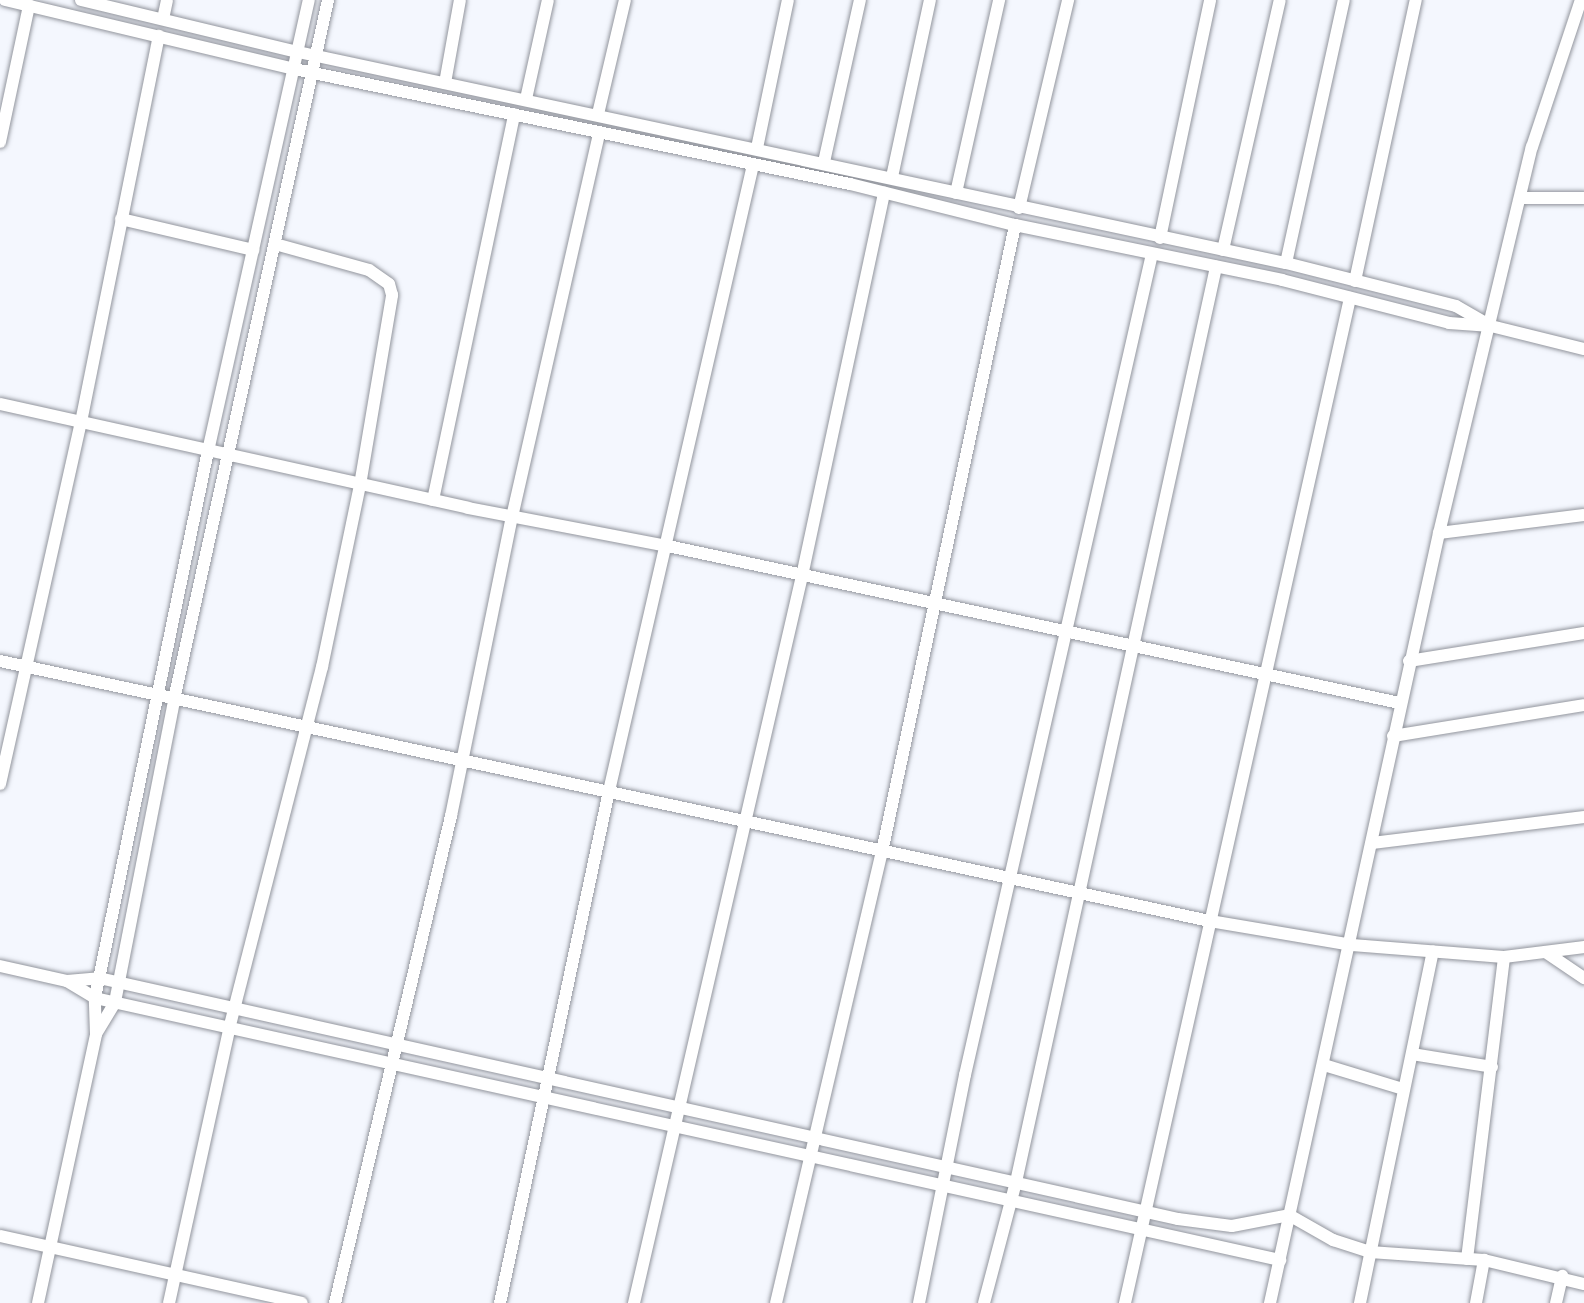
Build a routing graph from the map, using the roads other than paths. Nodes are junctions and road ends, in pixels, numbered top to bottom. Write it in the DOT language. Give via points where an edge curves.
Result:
graph roads {
  1 [pos="4,0"];
  2 [pos="81,0"];
  3 [pos="166,0"];
  4 [pos="308,0"];
  5 [pos="328,0"];
  6 [pos="460,0"];
  7 [pos="548,0"];
  8 [pos="624,0"];
  9 [pos="788,0"];
  10 [pos="860,0"];
  11 [pos="930,0"];
  12 [pos="999,0"];
  13 [pos="1068,0"];
  14 [pos="1210,0"];
  15 [pos="1280,0"];
  16 [pos="1344,0"];
  17 [pos="1416,0"];
  18 [pos="1581,0"];
  19 [pos="29,5"];
  20 [pos="163,19"];
  21 [pos="159,36"];
  22 [pos="298,52"];
  23 [pos="316,56"];
  24 [pos="294,68"];
  25 [pos="313,72"];
  26 [pos="445,83"];
  27 [pos="526,98"];
  28 [pos="514,114"];
  29 [pos="598,114"];
  30 [pos="599,133"];
  31 [pos="691,135"];
  32 [pos="0,142"];
  33 [pos="756,148"];
  34 [pos="688,152"];
  35 [pos="824,162"];
  36 [pos="753,165"];
  37 [pos="892,177"];
  38 [pos="884,193"];
  39 [pos="956,193"];
  40 [pos="1522,198"];
  41 [pos="1584,198"];
  42 [pos="1019,208"];
  43 [pos="121,220"];
  44 [pos="1015,225"];
  45 [pos="1105,227"];
  46 [pos="1160,238"];
  47 [pos="1101,243"];
  48 [pos="275,244"];
  49 [pos="253,250"];
  50 [pos="1223,250"];
  51 [pos="1152,254"];
  52 [pos="1286,263"];
  53 [pos="1216,267"];
  54 [pos="1355,280"];
  55 [pos="1350,298"];
  56 [pos="1491,326"];
  57 [pos="1584,349"];
  58 [pos="0,404"];
  59 [pos="80,422"];
  60 [pos="208,451"];
  61 [pos="228,456"];
  62 [pos="360,485"];
  63 [pos="433,500"];
  64 [pos="1584,515"];
  65 [pos="512,517"];
  66 [pos="1439,533"];
  67 [pos="668,546"];
  68 [pos="802,576"];
  69 [pos="932,602"];
  70 [pos="1065,632"];
  71 [pos="1584,633"];
  72 [pos="1134,645"];
  73 [pos="0,660"];
  74 [pos="1409,660"];
  75 [pos="26,665"];
  76 [pos="1266,672"];
  77 [pos="158,691"];
  78 [pos="175,695"];
  79 [pos="1400,702"];
  80 [pos="1584,705"];
  81 [pos="309,726"];
  82 [pos="1393,736"];
  83 [pos="463,759"];
  84 [pos="0,784"];
  85 [pos="609,791"];
  86 [pos="1584,817"];
  87 [pos="743,821"];
  88 [pos="1372,843"];
  89 [pos="882,852"];
  90 [pos="1013,878"];
  91 [pos="1077,895"];
  92 [pos="1210,920"];
  93 [pos="1352,945"];
  94 [pos="1584,947"];
  95 [pos="1433,952"];
  96 [pos="1548,953"];
  97 [pos="1504,958"];
  98 [pos="0,966"];
  99 [pos="99,978"];
  100 [pos="1584,978"];
  101 [pos="68,980"];
  102 [pos="119,983"];
  103 [pos="95,998"];
  104 [pos="115,1002"];
  105 [pos="234,1012"];
  106 [pos="228,1029"];
  107 [pos="96,1034"];
  108 [pos="393,1046"];
  109 [pos="1412,1054"];
  110 [pos="390,1062"];
  111 [pos="1324,1065"];
  112 [pos="1492,1067"];
  113 [pos="550,1078"];
  114 [pos="1403,1089"];
  115 [pos="546,1096"];
  116 [pos="681,1108"];
  117 [pos="677,1124"];
  118 [pos="815,1136"];
  119 [pos="811,1154"];
  120 [pos="948,1166"];
  121 [pos="1016,1182"];
  122 [pos="944,1184"];
  123 [pos="1011,1198"];
  124 [pos="1146,1212"];
  125 [pos="1289,1216"];
  126 [pos="1142,1226"];
  127 [pos="0,1236"];
  128 [pos="51,1246"];
  129 [pos="1370,1252"];
  130 [pos="1466,1259"];
  131 [pos="1280,1260"];
  132 [pos="1484,1260"];
  133 [pos="175,1275"];
  134 [pos="1562,1276"];
  135 [pos="1584,1284"];
  136 [pos="38,1303"];
  137 [pos="169,1303"];
  138 [pos="302,1303"];
  139 [pos="335,1303"];
  140 [pos="500,1303"];
  141 [pos="634,1303"];
  142 [pos="776,1303"];
  143 [pos="919,1303"];
  144 [pos="984,1303"];
  145 [pos="1125,1303"];
  146 [pos="1270,1303"];
  147 [pos="1360,1303"];
  148 [pos="1476,1303"];
  149 [pos="1556,1303"];
  1 -- 19 [label="street"];
  2 -- 20 [label="street"];
  3 -- 20 [label="street"];
  4 -- 22 [label="street"];
  5 -- 23 [label="street"];
  6 -- 26 [label="street"];
  7 -- 27 [label="street"];
  8 -- 29 [label="street"];
  9 -- 33 [label="street"];
  10 -- 35 [label="street"];
  11 -- 37 [label="street"];
  12 -- 39 [label="street"];
  13 -- 42 [label="street"];
  14 -- 46 [label="street"];
  15 -- 50 [label="street"];
  16 -- 52 [label="street"];
  17 -- 54 [label="street"];
  18 -- 40 [label="street" via="1546,97"];
  19 -- 21 [label="street"];
  19 -- 32 [label="street"];
  20 -- 22 [label="street"];
  21 -- 24 [label="street"];
  21 -- 43 [label="street"];
  22 -- 23 [label="street"];
  22 -- 24 [label="street"];
  23 -- 25 [label="street"];
  23 -- 26 [label="street"];
  24 -- 25 [label="street"];
  24 -- 49 [label="street"];
  25 -- 28 [label="street"];
  25 -- 48 [label="street"];
  26 -- 27 [label="street"];
  27 -- 29 [label="street"];
  28 -- 30 [label="street"];
  28 -- 63 [label="street"];
  29 -- 31 [label="street"];
  30 -- 34 [label="street"];
  30 -- 65 [label="street"];
  31 -- 33 [label="street"];
  31 -- 34 [label="street"];
  33 -- 35 [label="street"];
  34 -- 36 [label="street"];
  35 -- 37 [label="street"];
  36 -- 38 [label="street"];
  36 -- 67 [label="street"];
  37 -- 39 [label="street"];
  38 -- 44 [label="street"];
  38 -- 68 [label="street"];
  39 -- 42 [label="street"];
  40 -- 41 [label="street"];
  40 -- 56 [label="street"];
  42 -- 45 [label="street"];
  43 -- 49 [label="street"];
  43 -- 59 [label="street"];
  44 -- 47 [label="street"];
  44 -- 69 [label="street"];
  45 -- 46 [label="street"];
  45 -- 47 [label="street"];
  46 -- 50 [label="street"];
  47 -- 51 [label="street"];
  48 -- 61 [label="street"];
  48 -- 62 [label="street" via="370,270 389,284"];
  49 -- 60 [label="street"];
  50 -- 52 [label="street"];
  51 -- 53 [label="street"];
  51 -- 70 [label="street"];
  52 -- 54 [label="street"];
  53 -- 55 [label="street"];
  53 -- 72 [label="street"];
  54 -- 56 [label="street" via="1456,306"];
  55 -- 56 [label="street" via="1449,323"];
  55 -- 76 [label="street"];
  56 -- 57 [label="street"];
  56 -- 66 [label="street"];
  58 -- 59 [label="street"];
  59 -- 60 [label="street"];
  59 -- 75 [label="street"];
  60 -- 61 [label="street"];
  60 -- 77 [label="street"];
  61 -- 62 [label="street"];
  61 -- 78 [label="street"];
  62 -- 63 [label="street"];
  62 -- 81 [label="street"];
  63 -- 65 [label="street"];
  64 -- 66 [label="street"];
  65 -- 67 [label="street"];
  65 -- 83 [label="street"];
  66 -- 74 [label="street"];
  67 -- 68 [label="street"];
  67 -- 85 [label="street"];
  68 -- 69 [label="street"];
  68 -- 87 [label="street"];
  69 -- 70 [label="street"];
  69 -- 89 [label="street"];
  70 -- 72 [label="street"];
  70 -- 90 [label="street"];
  71 -- 74 [label="street"];
  72 -- 76 [label="street"];
  72 -- 91 [label="street"];
  73 -- 75 [label="street"];
  74 -- 79 [label="street"];
  75 -- 77 [label="street"];
  75 -- 84 [label="street"];
  76 -- 79 [label="street"];
  76 -- 92 [label="street"];
  77 -- 78 [label="street"];
  77 -- 99 [label="street"];
  78 -- 81 [label="street"];
  78 -- 102 [label="street"];
  79 -- 82 [label="street"];
  80 -- 82 [label="street"];
  81 -- 83 [label="street"];
  81 -- 105 [label="street"];
  82 -- 88 [label="street"];
  83 -- 85 [label="street"];
  83 -- 108 [label="street"];
  85 -- 87 [label="street"];
  85 -- 113 [label="street"];
  86 -- 88 [label="street"];
  87 -- 89 [label="street"];
  87 -- 116 [label="street"];
  88 -- 93 [label="street"];
  89 -- 90 [label="street"];
  89 -- 118 [label="street"];
  90 -- 91 [label="street"];
  90 -- 120 [label="street"];
  91 -- 92 [label="street"];
  91 -- 121 [label="street"];
  92 -- 93 [label="street"];
  92 -- 124 [label="street"];
  93 -- 95 [label="street"];
  93 -- 111 [label="street"];
  94 -- 96 [label="street"];
  95 -- 97 [label="street"];
  95 -- 109 [label="street"];
  96 -- 97 [label="street"];
  96 -- 100 [label="street"];
  97 -- 112 [label="street"];
  98 -- 101 [label="street"];
  99 -- 101 [label="street"];
  99 -- 102 [label="street"];
  99 -- 103 [label="street"];
  101 -- 103 [label="street"];
  102 -- 104 [label="street"];
  102 -- 105 [label="street"];
  103 -- 104 [label="street"];
  103 -- 107 [label="street"];
  104 -- 106 [label="street"];
  104 -- 107 [label="street"];
  105 -- 106 [label="street"];
  105 -- 108 [label="street"];
  106 -- 110 [label="street"];
  106 -- 133 [label="street"];
  107 -- 128 [label="street"];
  108 -- 110 [label="street"];
  108 -- 113 [label="street"];
  109 -- 112 [label="street"];
  109 -- 114 [label="street"];
  110 -- 115 [label="street"];
  110 -- 139 [label="street"];
  111 -- 114 [label="street"];
  111 -- 125 [label="street"];
  112 -- 130 [label="street"];
  113 -- 115 [label="street"];
  113 -- 116 [label="street"];
  114 -- 129 [label="street"];
  115 -- 117 [label="street"];
  115 -- 140 [label="street"];
  116 -- 117 [label="street"];
  116 -- 118 [label="street"];
  117 -- 119 [label="street"];
  117 -- 141 [label="street"];
  118 -- 119 [label="street"];
  118 -- 120 [label="street"];
  119 -- 122 [label="street"];
  119 -- 142 [label="street"];
  120 -- 121 [label="street"];
  120 -- 122 [label="street"];
  121 -- 123 [label="street"];
  121 -- 124 [label="street"];
  122 -- 123 [label="street"];
  122 -- 143 [label="street"];
  123 -- 126 [label="street"];
  123 -- 144 [label="street"];
  124 -- 125 [label="street" via="1232,1226"];
  124 -- 126 [label="street"];
  125 -- 129 [label="street"];
  125 -- 131 [label="street"];
  126 -- 131 [label="street"];
  126 -- 145 [label="street"];
  127 -- 128 [label="street"];
  128 -- 133 [label="street"];
  128 -- 136 [label="street"];
  129 -- 130 [label="street"];
  129 -- 147 [label="street"];
  130 -- 132 [label="street"];
  131 -- 146 [label="street"];
  132 -- 134 [label="street"];
  132 -- 148 [label="street"];
  133 -- 137 [label="street"];
  133 -- 138 [label="street"];
  134 -- 135 [label="street"];
  134 -- 149 [label="street"];
}
